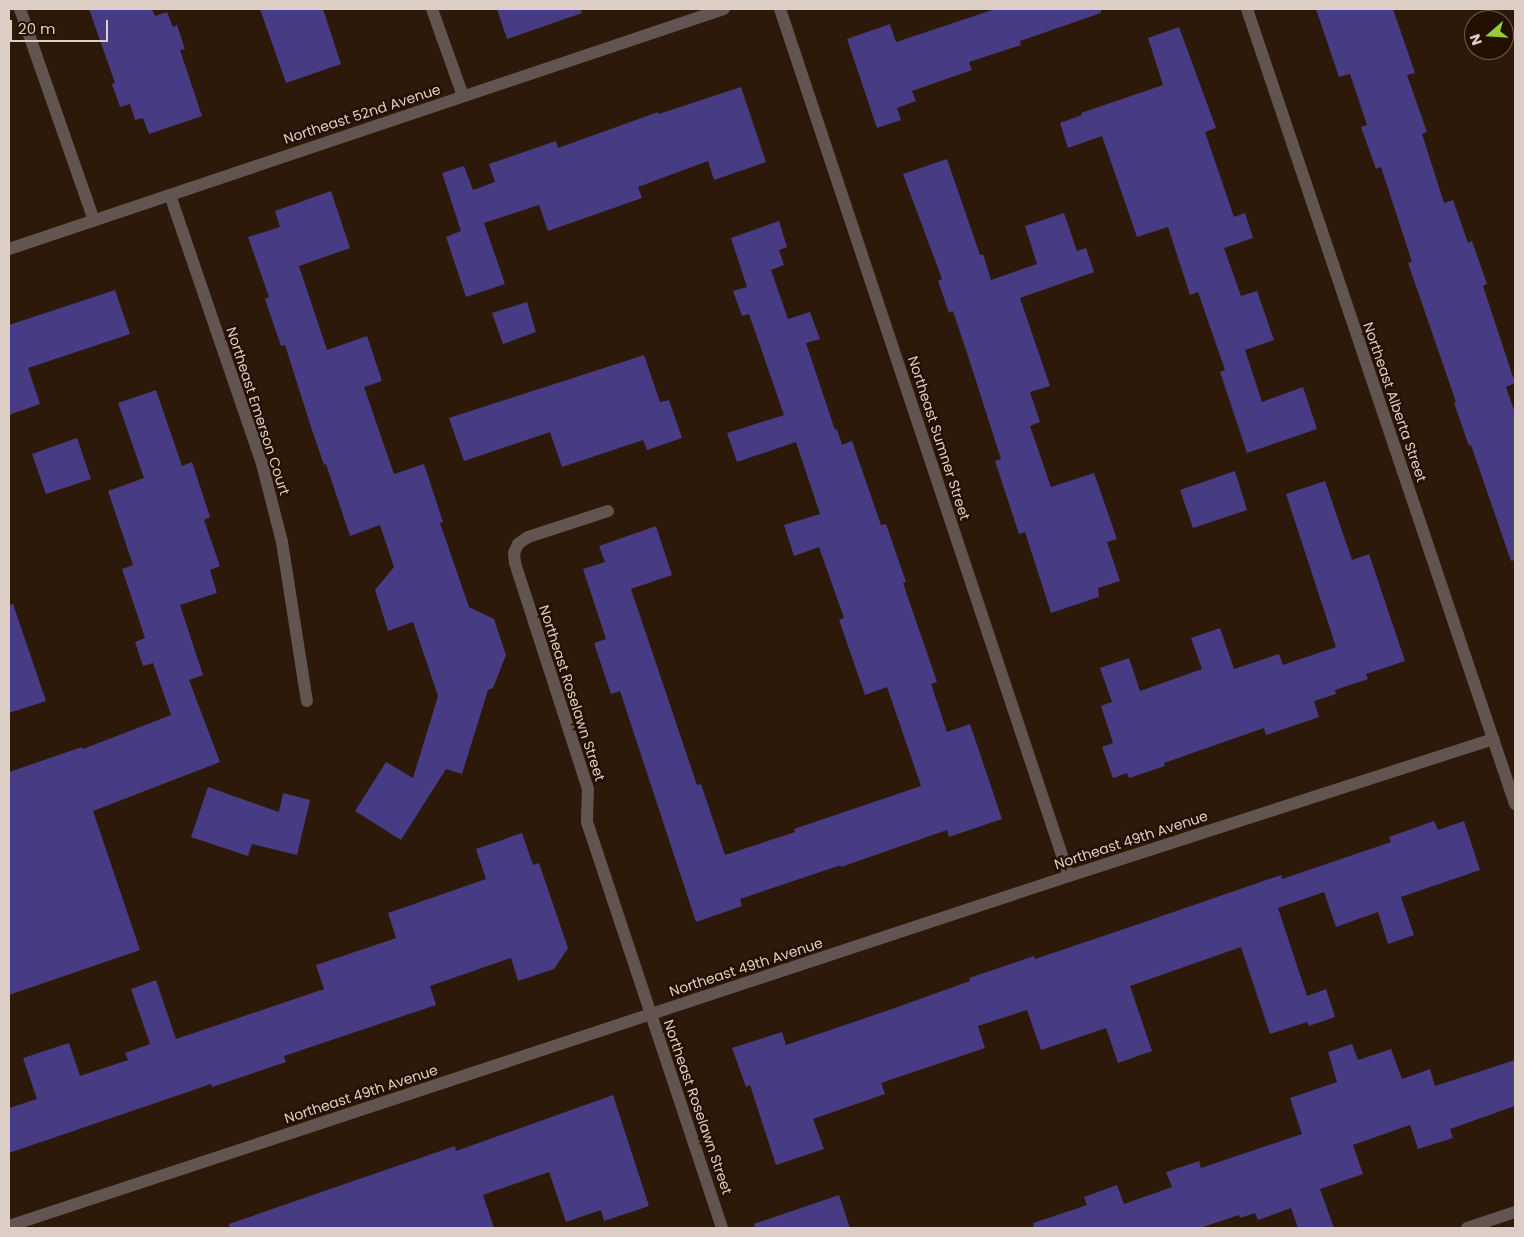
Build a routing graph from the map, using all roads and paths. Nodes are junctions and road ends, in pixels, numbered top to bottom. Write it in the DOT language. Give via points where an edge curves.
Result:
graph roads {
  1 [pos="20,9"];
  2 [pos="432,9"];
  3 [pos="724,9"];
  4 [pos="780,9"];
  5 [pos="1247,9"];
  6 [pos="463,96"];
  7 [pos="170,195"];
  8 [pos="94,220"];
  9 [pos="9,249"];
  10 [pos="608,511"];
  11 [pos="307,701"];
  12 [pos="1493,739"];
  13 [pos="1515,804"];
  14 [pos="1069,876"];
  15 [pos="650,1014"];
  16 [pos="1515,1212"];
  17 [pos="9,1226"];
  18 [pos="722,1228"];
  19 [pos="1466,1228"];
  1 -- 8 [label="street"];
  2 -- 6 [label="street"];
  3 -- 6 [label="street, Northeast 52nd Avenue"];
  4 -- 14 [label="street, Northeast Sumner Street"];
  5 -- 12 [label="street, Northeast Alberta Street"];
  6 -- 7 [label="street, Northeast 52nd Avenue"];
  7 -- 8 [label="street, Northeast 52nd Avenue"];
  7 -- 11 [label="street, Northeast Emerson Court" via="262,464 282,542"];
  8 -- 9 [label="street, Northeast 52nd Avenue"];
  10 -- 15 [label="street, Northeast Roselawn Street" via="528,537 518,544 514,553 588,788 586,822"];
  12 -- 13 [label="street, Northeast Alberta Street"];
  12 -- 14 [label="street, Northeast 49th Avenue"];
  14 -- 15 [label="street, Northeast 49th Avenue"];
  15 -- 17 [label="street, Northeast 49th Avenue"];
  15 -- 18 [label="street, Northeast Roselawn Street"];
  16 -- 19 [label="street"];
}
